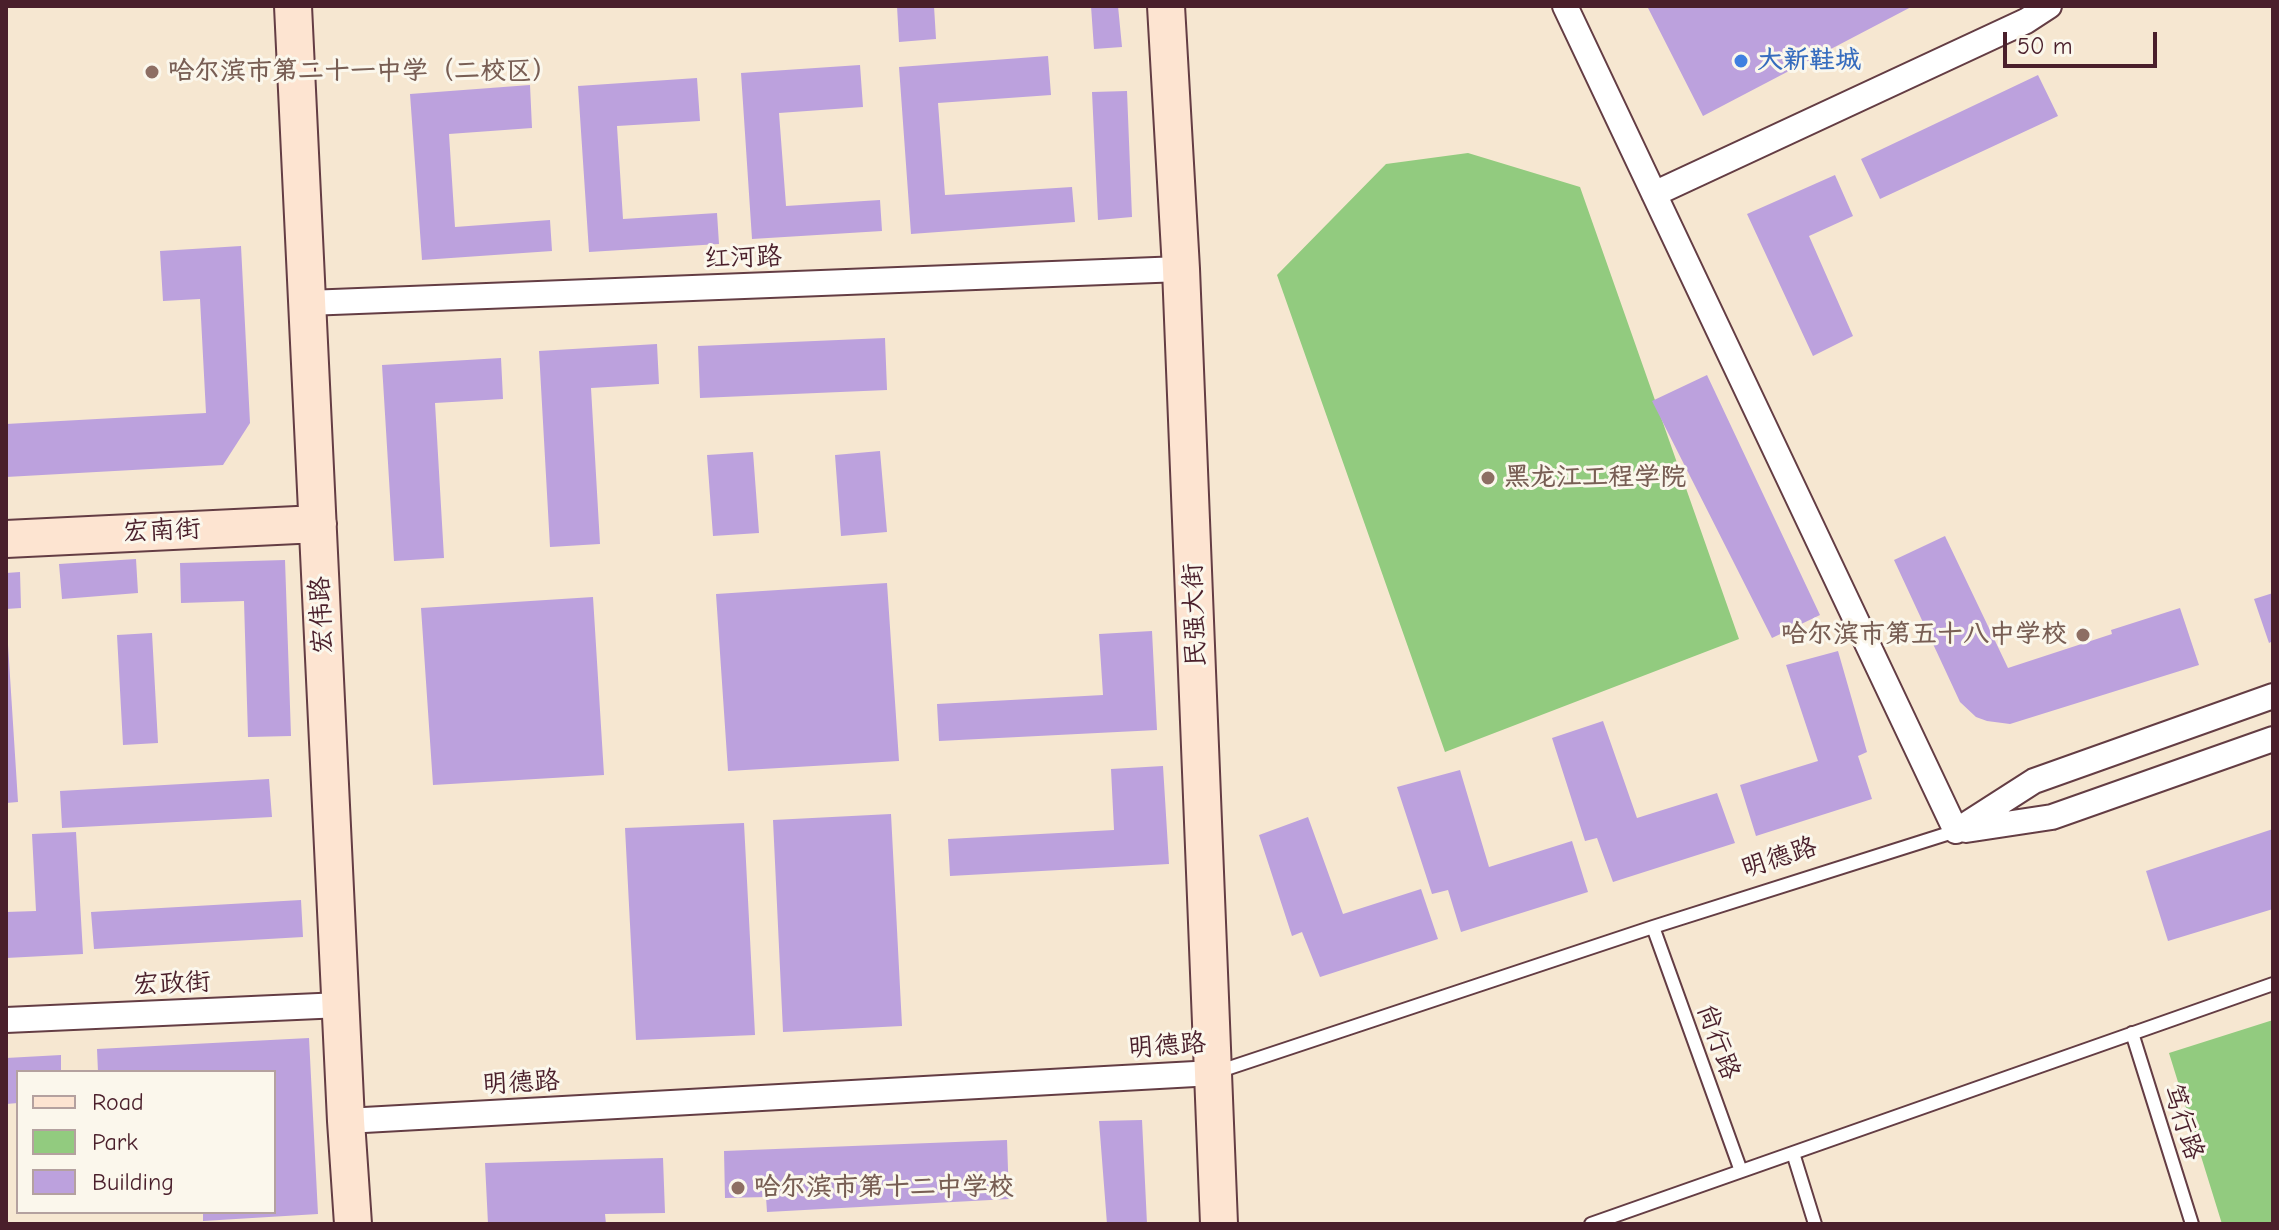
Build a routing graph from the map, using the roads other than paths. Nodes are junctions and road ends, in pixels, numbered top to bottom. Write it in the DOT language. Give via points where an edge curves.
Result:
graph roads {
  1 [pos="293,6"];
  2 [pos="1166,6"];
  3 [pos="1565,6"];
  4 [pos="2049,6"];
  5 [pos="1654,194"];
  6 [pos="1181,269"];
  7 [pos="307,303"];
  8 [pos="318,524"];
  9 [pos="6,539"];
  10 [pos="2273,696"];
  11 [pos="2273,739"];
  12 [pos="1956,831"];
  13 [pos="1653,927"];
  14 [pos="2273,984"];
  15 [pos="341,1005"];
  16 [pos="6,1020"];
  17 [pos="2132,1033"];
  18 [pos="1213,1073"];
  19 [pos="346,1121"];
  20 [pos="1793,1153"];
  21 [pos="1741,1171"];
  22 [pos="353,1224"];
  23 [pos="1219,1224"];
  24 [pos="1591,1224"];
  25 [pos="1815,1224"];
  26 [pos="2192,1224"];
  1 -- 7 [label="street, 宏伟路"];
  2 -- 6 [label="street, 民强大街"];
  3 -- 5 [label="street"];
  4 -- 5 [label="street"];
  5 -- 12 [label="street"];
  6 -- 7 [label="street, 红河路"];
  6 -- 18 [label="street, 民强大街"];
  7 -- 8 [label="street, 宏伟路"];
  8 -- 9 [label="street, 宏南街"];
  8 -- 15 [label="street, 宏伟路"];
  10 -- 12 [label="street, 明德路" via="2034,781"];
  11 -- 12 [label="street, 明德路" via="2052,817"];
  12 -- 13 [label="lane, 明德路"];
  13 -- 18 [label="lane, 明德路"];
  13 -- 21 [label="lane, 尚行路"];
  14 -- 17 [label="lane"];
  15 -- 16 [label="street, 宏政街"];
  15 -- 19 [label="street, 宏伟路"];
  17 -- 20 [label="lane"];
  17 -- 26 [label="lane, 笃行路"];
  18 -- 19 [label="street, 明德路"];
  18 -- 23 [label="street, 民强大街"];
  19 -- 22 [label="street, 宏伟路"];
  20 -- 21 [label="lane"];
  20 -- 25 [label="lane"];
  21 -- 24 [label="lane"];
}
